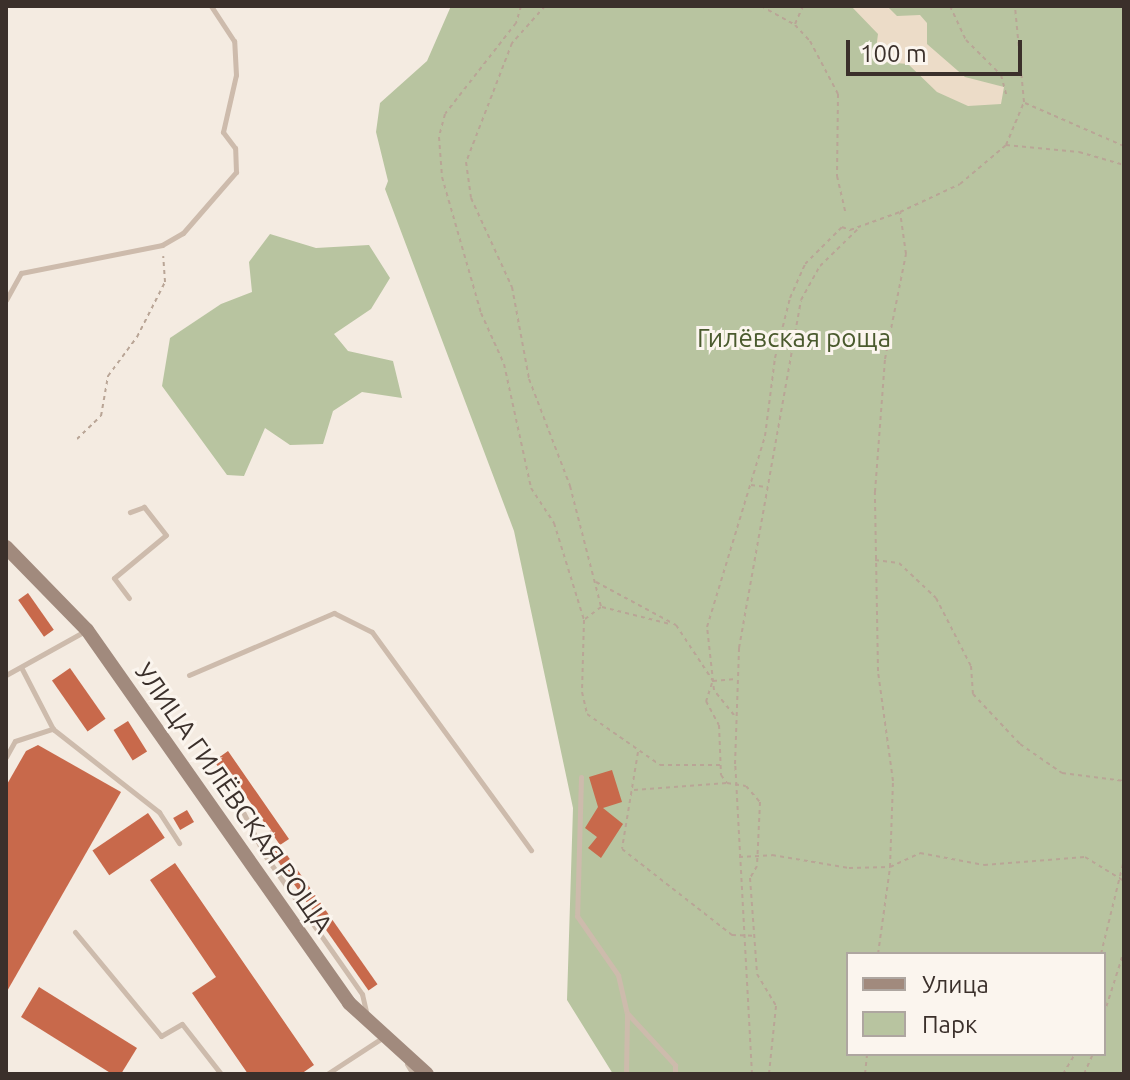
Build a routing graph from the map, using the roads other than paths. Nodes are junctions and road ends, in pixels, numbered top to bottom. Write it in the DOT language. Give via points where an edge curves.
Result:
graph roads {
  1 [pos="211,6"];
  2 [pos="6,300"];
  3 [pos="130,512"];
  4 [pos="6,547"];
  5 [pos="129,598"];
  6 [pos="87,630"];
  7 [pos="22,669"];
  8 [pos="6,675"];
  9 [pos="189,675"];
  10 [pos="53,729"];
  11 [pos="6,757"];
  12 [pos="581,777"];
  13 [pos="232,790"];
  14 [pos="179,843"];
  15 [pos="531,850"];
  16 [pos="75,932"];
  17 [pos="627,1013"];
  18 [pos="369,1025"];
  19 [pos="383,1038"];
  20 [pos="400,1053"];
  21 [pos="221,1074"];
  22 [pos="327,1074"];
  23 [pos="413,1074"];
  24 [pos="427,1074"];
  25 [pos="626,1074"];
  26 [pos="675,1074"];
  1 -- 2 [label="lane" via="234,41 236,75 223,132 235,148 236,172 183,233 162,245 21,273"];
  3 -- 5 [label="lane" via="144,507 166,535 114,578"];
  4 -- 6 [label="street, УЛИЦА ГИЛЁВСКАЯ РОЩА"];
  6 -- 7 [label="lane"];
  6 -- 18 [label="street, УЛИЦА ГИЛЁВСКАЯ РОЩА"];
  7 -- 8 [label="lane"];
  7 -- 10 [label="lane"];
  9 -- 15 [label="lane" via="334,613 372,632"];
  10 -- 11 [label="lane" via="15,741"];
  10 -- 14 [label="lane" via="159,812"];
  12 -- 17 [label="lane" via="577,916 618,975"];
  13 -- 18 [label="lane" via="264,854 362,994"];
  16 -- 21 [label="lane" via="161,1036 182,1024"];
  17 -- 25 [label="lane"];
  17 -- 26 [label="lane" via="675,1065"];
  18 -- 19 [label="street, УЛИЦА ГИЛЁВСКАЯ РОЩА"];
  19 -- 20 [label="street, УЛИЦА ГИЛЁВСКАЯ РОЩА"];
  19 -- 22 [label="lane"];
  20 -- 23 [label="lane"];
  20 -- 24 [label="street, УЛИЦА ГИЛЁВСКАЯ РОЩА"];
}
